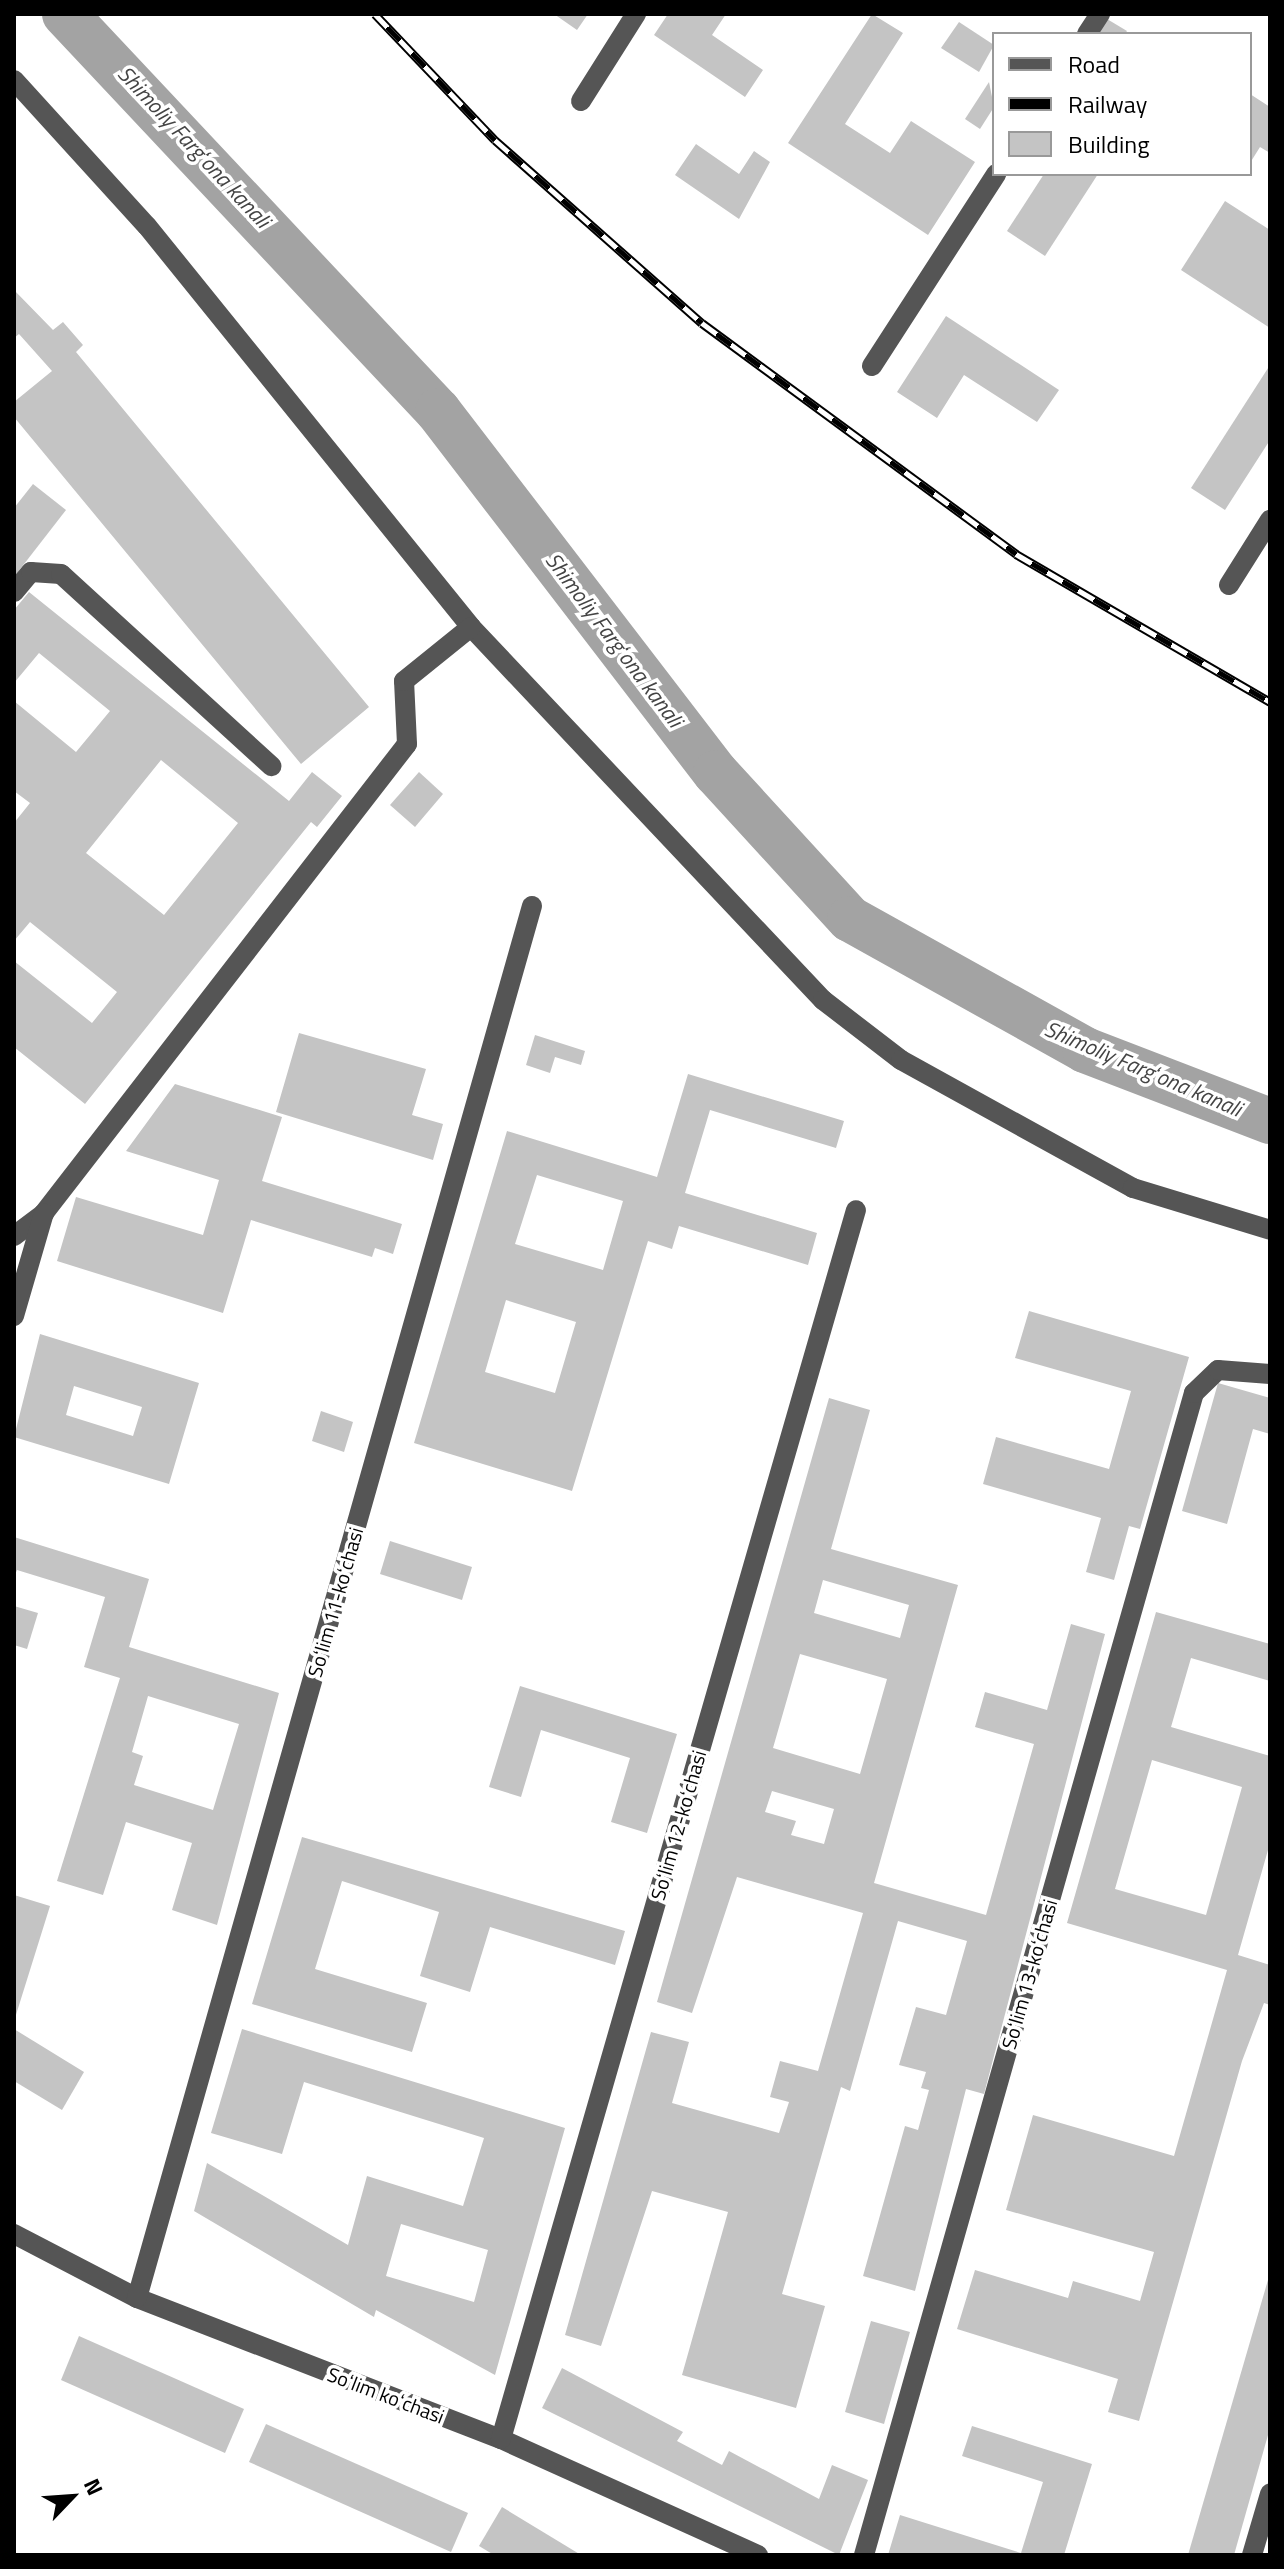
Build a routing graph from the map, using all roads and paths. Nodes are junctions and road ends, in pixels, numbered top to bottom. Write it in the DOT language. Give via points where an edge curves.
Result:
graph roads {
  1 [pos="636,14"];
  2 [pos="1100,14"];
  3 [pos="1088,32"];
  4 [pos="14,80"];
  5 [pos="581,101"];
  6 [pos="995,176"];
  7 [pos="872,366"];
  8 [pos="1270,520"];
  9 [pos="1229,585"];
  10 [pos="14,592"];
  11 [pos="471,627"];
  12 [pos="271,766"];
  13 [pos="532,906"];
  14 [pos="856,1210"];
  15 [pos="44,1213"];
  16 [pos="1270,1230"];
  17 [pos="14,1236"];
  18 [pos="14,1316"];
  19 [pos="1270,1374"];
  20 [pos="14,2234"];
  21 [pos="137,2298"];
  22 [pos="501,2439"];
  23 [pos="1270,2494"];
  24 [pos="758,2555"];
  25 [pos="864,2555"];
  26 [pos="1252,2555"];
  1 -- 5 [label="street"];
  2 -- 3 [label="street"];
  4 -- 11 [label="street" via="147,226"];
  6 -- 7 [label="street"];
  8 -- 9 [label="street"];
  10 -- 12 [label="street" via="31,572 61,574"];
  11 -- 15 [label="street" via="404,681 407,744"];
  11 -- 16 [label="street" via="823,1000 901,1060 1133,1188"];
  13 -- 21 [label="street, Soʻlim 11-koʻchasi"];
  14 -- 22 [label="street, Soʻlim 12-koʻchasi"];
  15 -- 17 [label="street"];
  15 -- 18 [label="street"];
  19 -- 25 [label="street, Soʻlim 13-koʻchasi" via="1218,1370 1194,1393"];
  20 -- 21 [label="street, Soʻlim koʻchasi"];
  21 -- 22 [label="street, Soʻlim koʻchasi"];
  22 -- 24 [label="street, Soʻlim koʻchasi"];
  23 -- 26 [label="street"];
}
